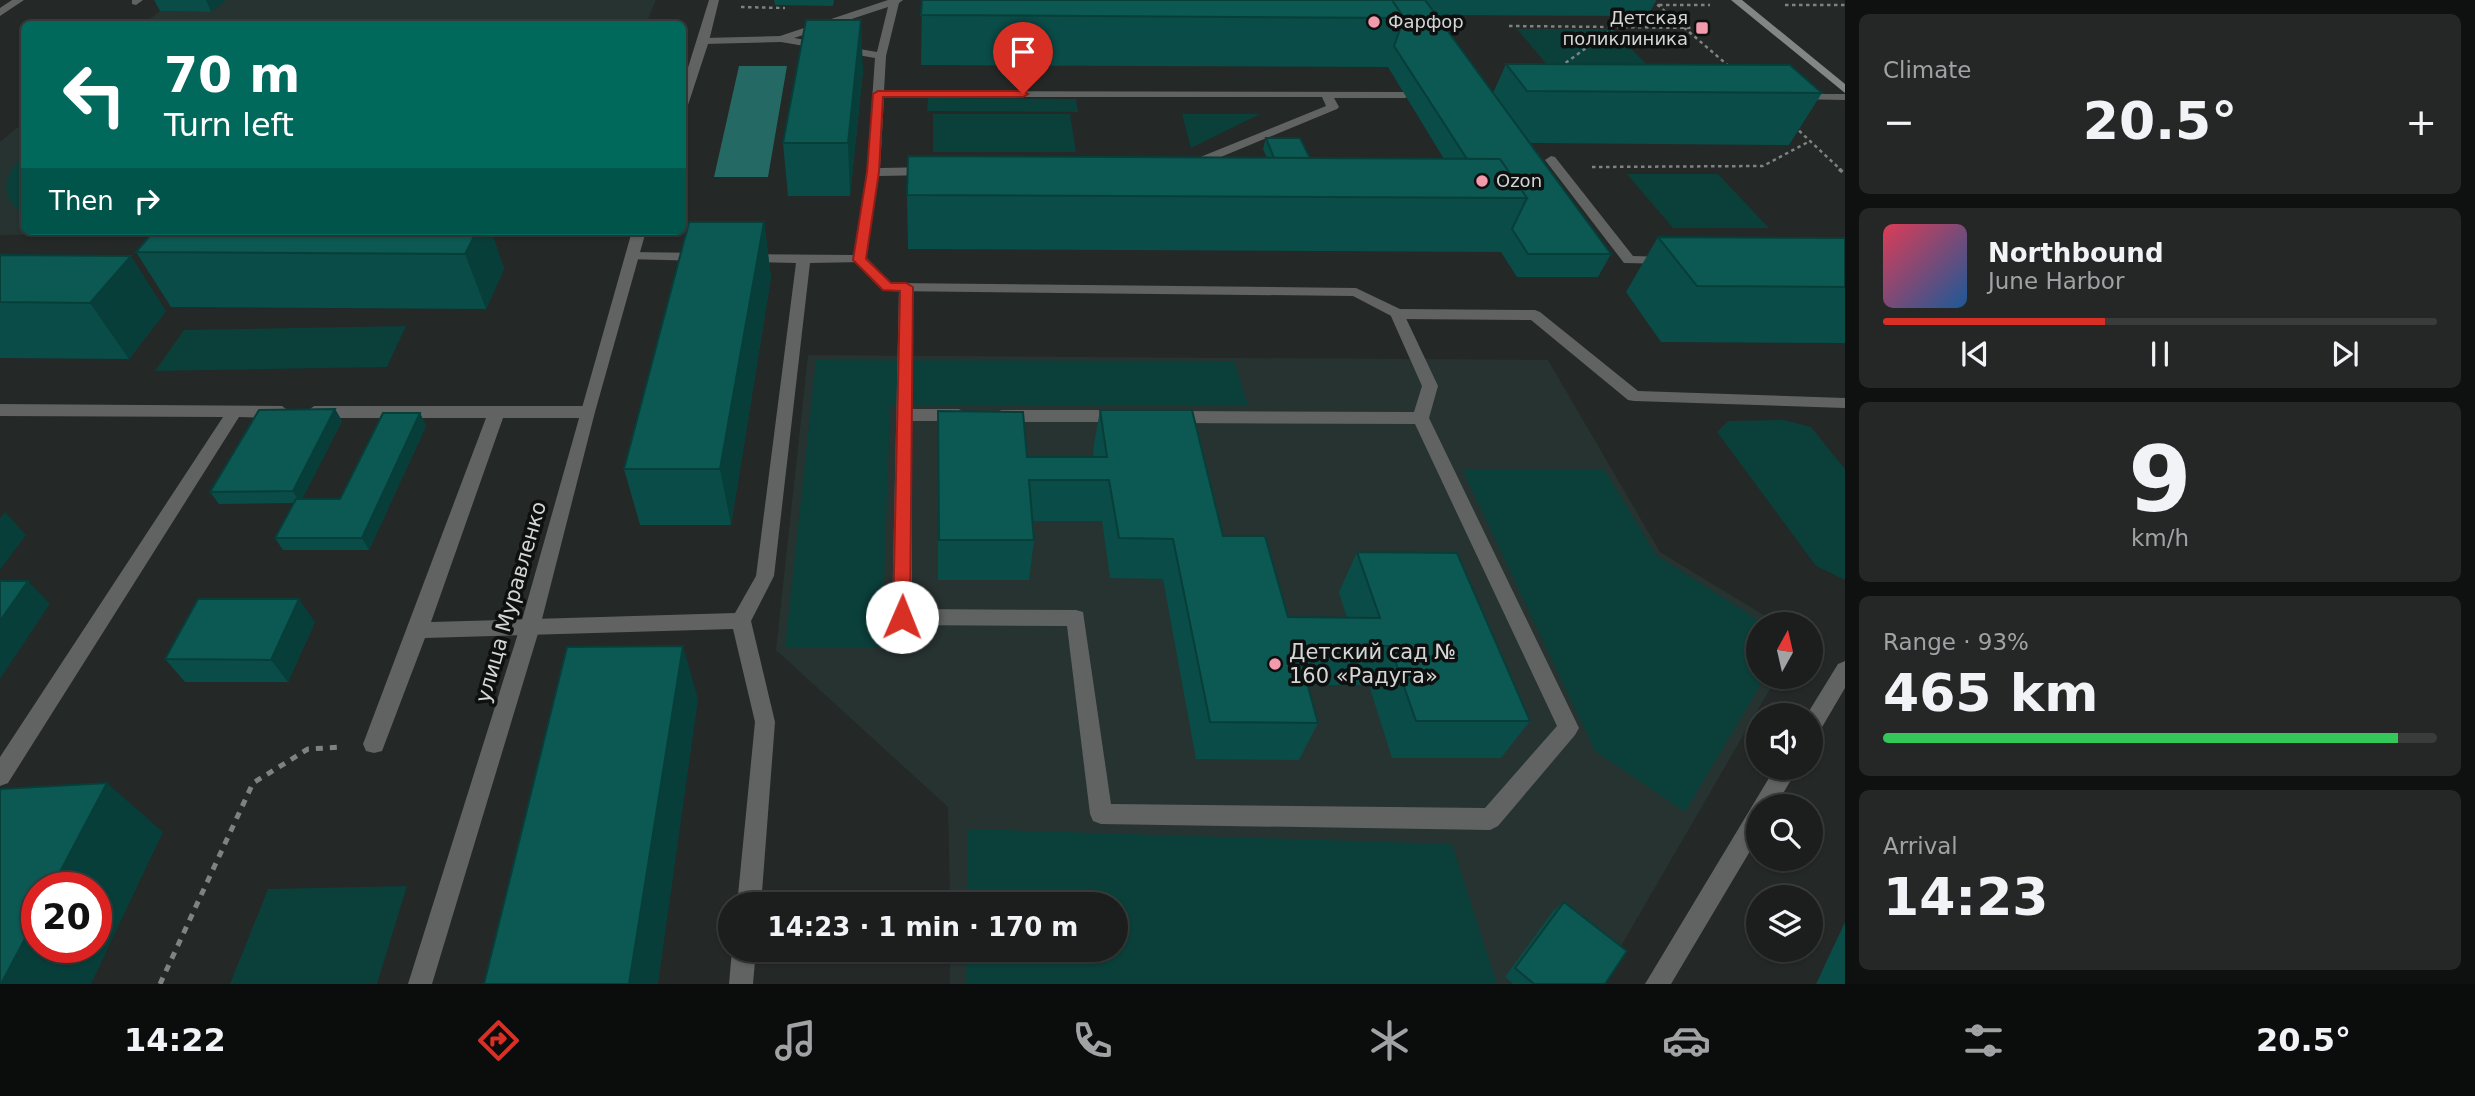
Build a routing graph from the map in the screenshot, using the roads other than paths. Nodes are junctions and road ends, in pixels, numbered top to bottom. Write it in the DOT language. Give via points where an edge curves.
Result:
graph roads {
  1 [pos="19,0"];
  2 [pos="714,0"];
  3 [pos="896,0"];
  4 [pos="1736,0"];
  5 [pos="0,13"];
  6 [pos="780,39"];
  7 [pos="704,41"];
  8 [pos="881,56"];
  9 [pos="1845,90"];
  10 [pos="686,93"];
  11 [pos="878,94"];
  12 [pos="1326,94"];
  13 [pos="1405,95"];
  14 [pos="1789,97"];
  15 [pos="1845,97"];
  16 [pos="1553,164"];
  17 [pos="1171,170"];
  18 [pos="942,171"];
  19 [pos="873,172"];
  20 [pos="638,235"];
  21 [pos="631,256"];
  22 [pos="803,259"];
  23 [pos="860,260"];
  24 [pos="1683,261"];
  25 [pos="906,287"];
  26 [pos="1397,314"];
  27 [pos="1845,403"];
  28 [pos="0,410"];
  29 [pos="235,411"];
  30 [pos="587,412"];
  31 [pos="496,413"];
  32 [pos="904,415"];
  33 [pos="1421,418"];
  34 [pos="741,621"];
  35 [pos="530,627"];
  36 [pos="418,630"];
  37 [pos="1845,670"];
  38 [pos="1823,707"];
  39 [pos="374,744"];
  40 [pos="0,776"];
  41 [pos="1746,837"];
  42 [pos="750,892"];
  43 [pos="743,962"];
  44 [pos="420,984"];
  45 [pos="741,984"];
  46 [pos="1657,984"];
  1 -- 5 [label="street"];
  2 -- 7 [label="street"];
  3 -- 6 [label="street"];
  3 -- 8 [label="street"];
  4 -- 9 [label="main road"];
  6 -- 7 [label="street"];
  6 -- 8 [label="street"];
  7 -- 10 [label="street"];
  8 -- 11 [label="street"];
  11 -- 12 [label="street"];
  11 -- 19 [label="street"];
  12 -- 13 [label="street"];
  12 -- 17 [label="street" via="1333,107 1181,170"];
  14 -- 15 [label="street"];
  16 -- 24 [label="street" via="1629,260"];
  18 -- 19 [label="street"];
  19 -- 23 [label="street"];
  20 -- 21 [label="street, улица Муравленко"];
  21 -- 22 [label="street"];
  21 -- 30 [label="street, улица Муравленко"];
  22 -- 23 [label="street"];
  22 -- 34 [label="street" via="765,576"];
  23 -- 25 [label="street" via="887,287"];
  25 -- 26 [label="street" via="1356,292"];
  25 -- 32 [label="street"];
  26 -- 27 [label="street" via="1535,315 1634,397"];
  26 -- 33 [label="street" via="1430,386"];
  28 -- 29 [label="street"];
  29 -- 31 [label="street"];
  29 -- 40 [label="street"];
  30 -- 31 [label="street"];
  30 -- 35 [label="street, улица Муравленко"];
  31 -- 36 [label="street"];
  32 -- 33 [label="street"];
  32 -- 33 [label="street" via="902,617 1076,618 1101,814 1490,819 1568,728"];
  34 -- 35 [label="street"];
  34 -- 42 [label="street" via="765,722"];
  35 -- 36 [label="street"];
  35 -- 44 [label="street, улица Муравленко"];
  36 -- 39 [label="street"];
  37 -- 38 [label="street"];
  41 -- 46 [label="street"];
  43 -- 45 [label="street"];
}
